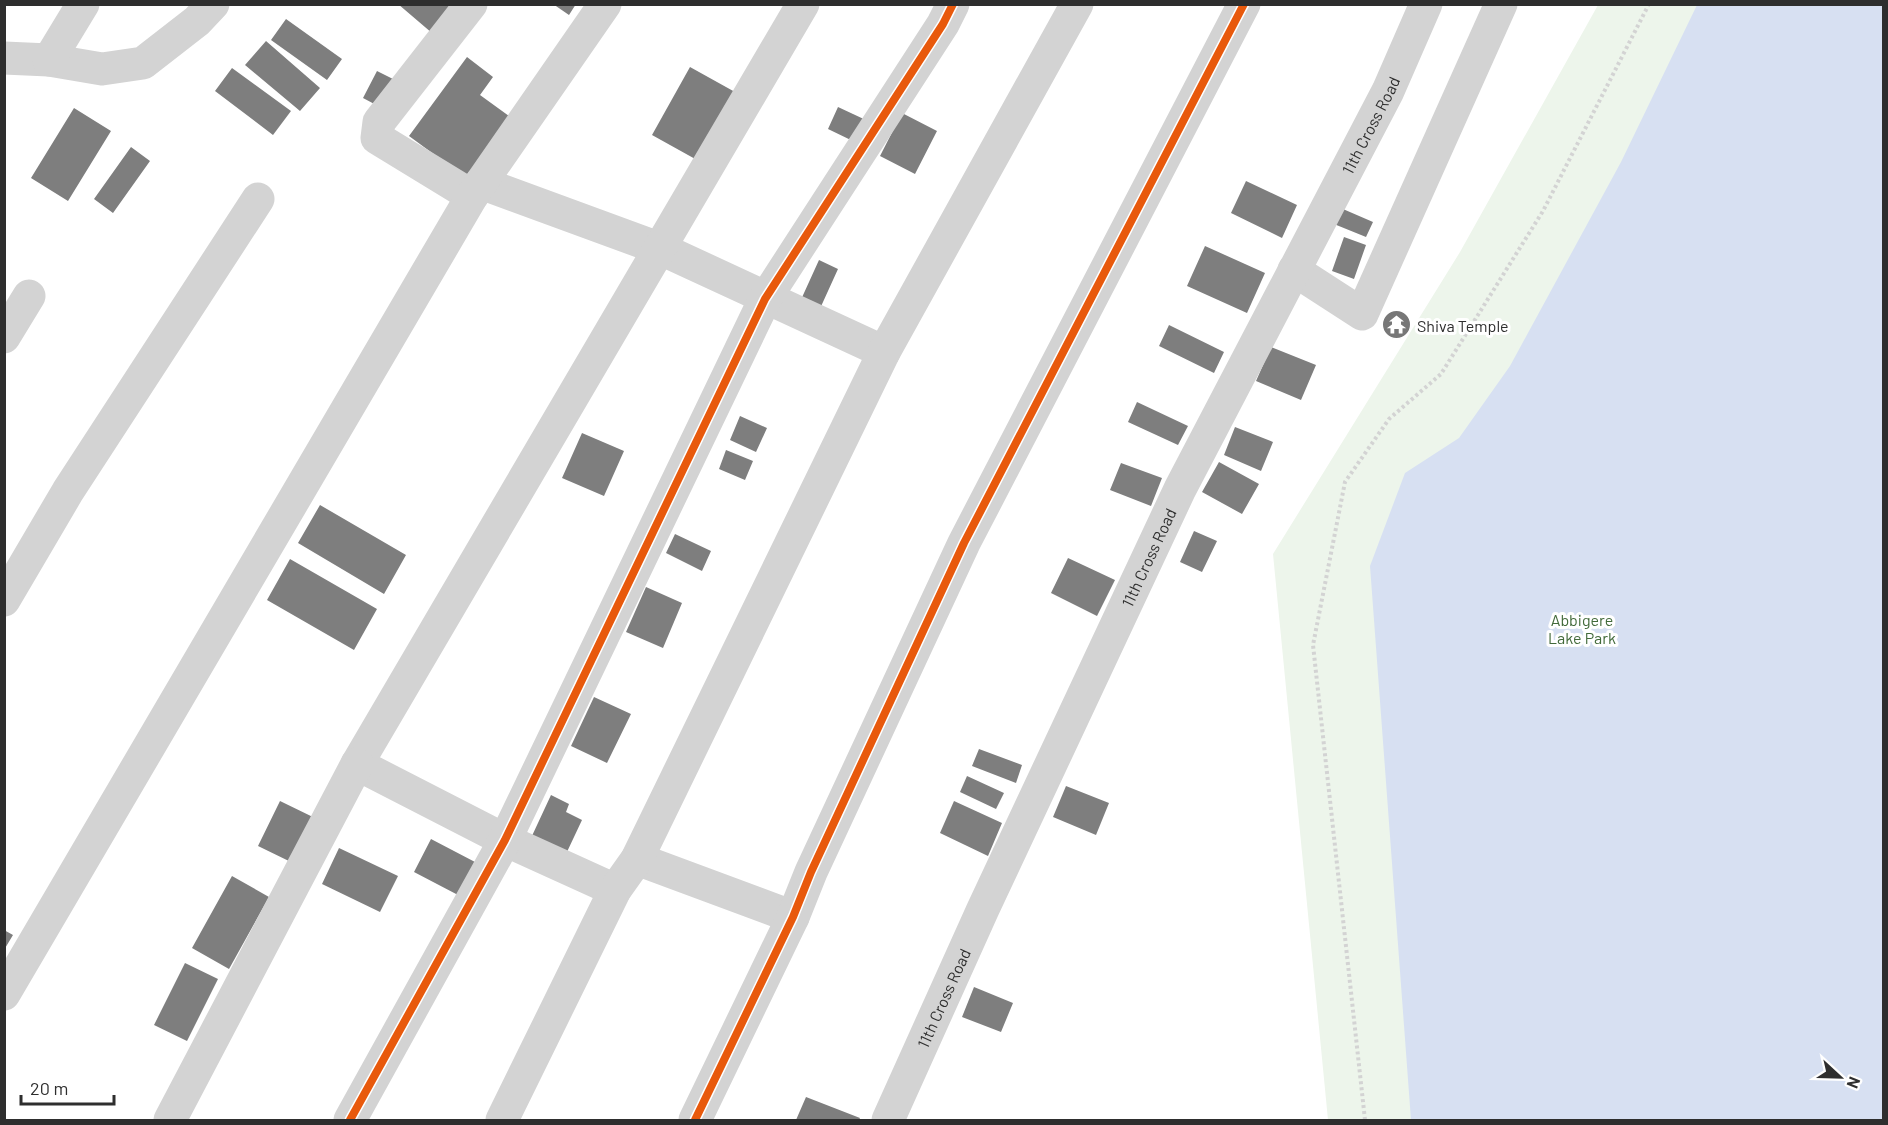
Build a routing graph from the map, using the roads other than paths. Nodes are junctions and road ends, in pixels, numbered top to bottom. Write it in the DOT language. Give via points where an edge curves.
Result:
graph roads {
  1 [pos="83,4"];
  2 [pos="213,4"];
  3 [pos="471,4"];
  4 [pos="605,4"];
  5 [pos="803,4"];
  6 [pos="952,4"];
  7 [pos="1077,4"];
  8 [pos="1244,4"];
  9 [pos="1426,4"];
  10 [pos="1501,4"];
  11 [pos="4,58"];
  12 [pos="49,60"];
  13 [pos="477,190"];
  14 [pos="258,199"];
  15 [pos="661,249"];
  16 [pos="1294,270"];
  17 [pos="29,296"];
  18 [pos="765,299"];
  19 [pos="4,337"];
  20 [pos="884,352"];
  21 [pos="4,600"];
  22 [pos="357,764"];
  23 [pos="505,840"];
  24 [pos="637,859"];
  25 [pos="615,890"];
  26 [pos="793,917"];
  27 [pos="4,994"];
  28 [pos="170,1120"];
  29 [pos="350,1120"];
  30 [pos="502,1120"];
  31 [pos="695,1120"];
  32 [pos="888,1120"];
  1 -- 12 [label="street"];
  2 -- 12 [label="street" via="143,63 102,69"];
  3 -- 13 [label="street" via="377,129 378,138"];
  4 -- 13 [label="street"];
  5 -- 15 [label="street"];
  6 -- 18 [label="street" via="943,24"];
  7 -- 20 [label="street"];
  8 -- 26 [label="street" via="964,543"];
  9 -- 16 [label="street, 11th Cross Road" via="1388,91"];
  10 -- 16 [label="street" via="1362,314"];
  11 -- 12 [label="street"];
  13 -- 15 [label="street"];
  13 -- 27 [label="street"];
  14 -- 21 [label="street" via="68,491"];
  15 -- 18 [label="street"];
  15 -- 22 [label="street"];
  16 -- 32 [label="street, 11th Cross Road" via="1180,489"];
  17 -- 19 [label="street"];
  18 -- 20 [label="street"];
  18 -- 23 [label="street"];
  20 -- 24 [label="street"];
  22 -- 23 [label="street"];
  22 -- 28 [label="street"];
  23 -- 25 [label="street"];
  23 -- 29 [label="street"];
  24 -- 25 [label="street"];
  24 -- 26 [label="street"];
  25 -- 30 [label="street"];
  26 -- 31 [label="street"];
}
